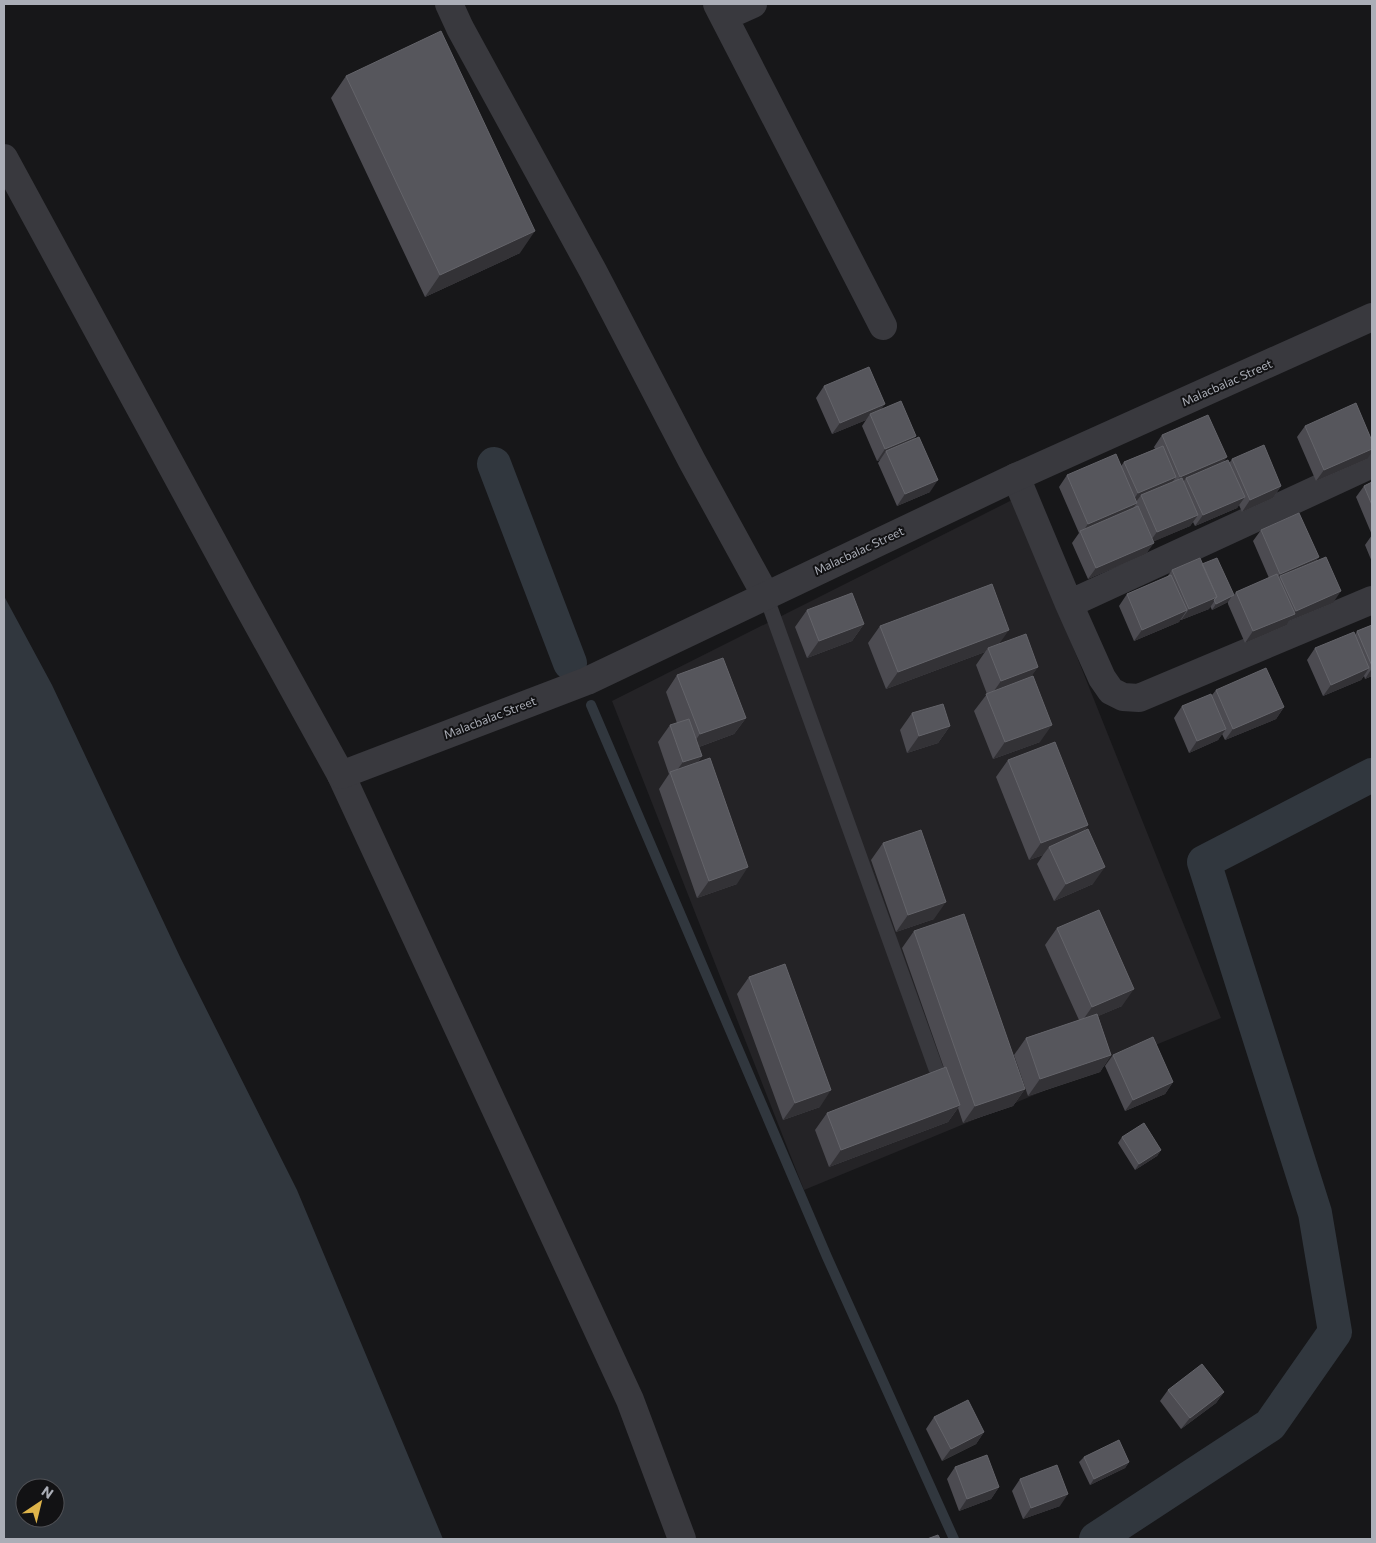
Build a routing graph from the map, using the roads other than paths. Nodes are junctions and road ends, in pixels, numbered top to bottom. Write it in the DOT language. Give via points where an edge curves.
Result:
graph roads {
  1 [pos="449,4"];
  2 [pos="752,4"];
  3 [pos="721,11"];
  4 [pos="4,158"];
  5 [pos="1372,318"];
  6 [pos="883,326"];
  7 [pos="1372,464"];
  8 [pos="1016,477"];
  9 [pos="766,596"];
  10 [pos="1372,600"];
  11 [pos="1069,604"];
  12 [pos="341,775"];
  13 [pos="936,1069"];
  14 [pos="682,1539"];
  1 -- 9 [label="street"];
  2 -- 3 [label="street"];
  3 -- 6 [label="street"];
  4 -- 12 [label="street"];
  5 -- 8 [label="street, Malacbalac Street"];
  7 -- 11 [label="street"];
  8 -- 9 [label="street, Malacbalac Street"];
  8 -- 11 [label="street"];
  9 -- 12 [label="street, Malacbalac Street" via="587,682"];
  9 -- 13 [label="lane"];
  10 -- 11 [label="street" via="1139,698 1123,697 1111,691"];
  12 -- 14 [label="street" via="630,1400"];
}
